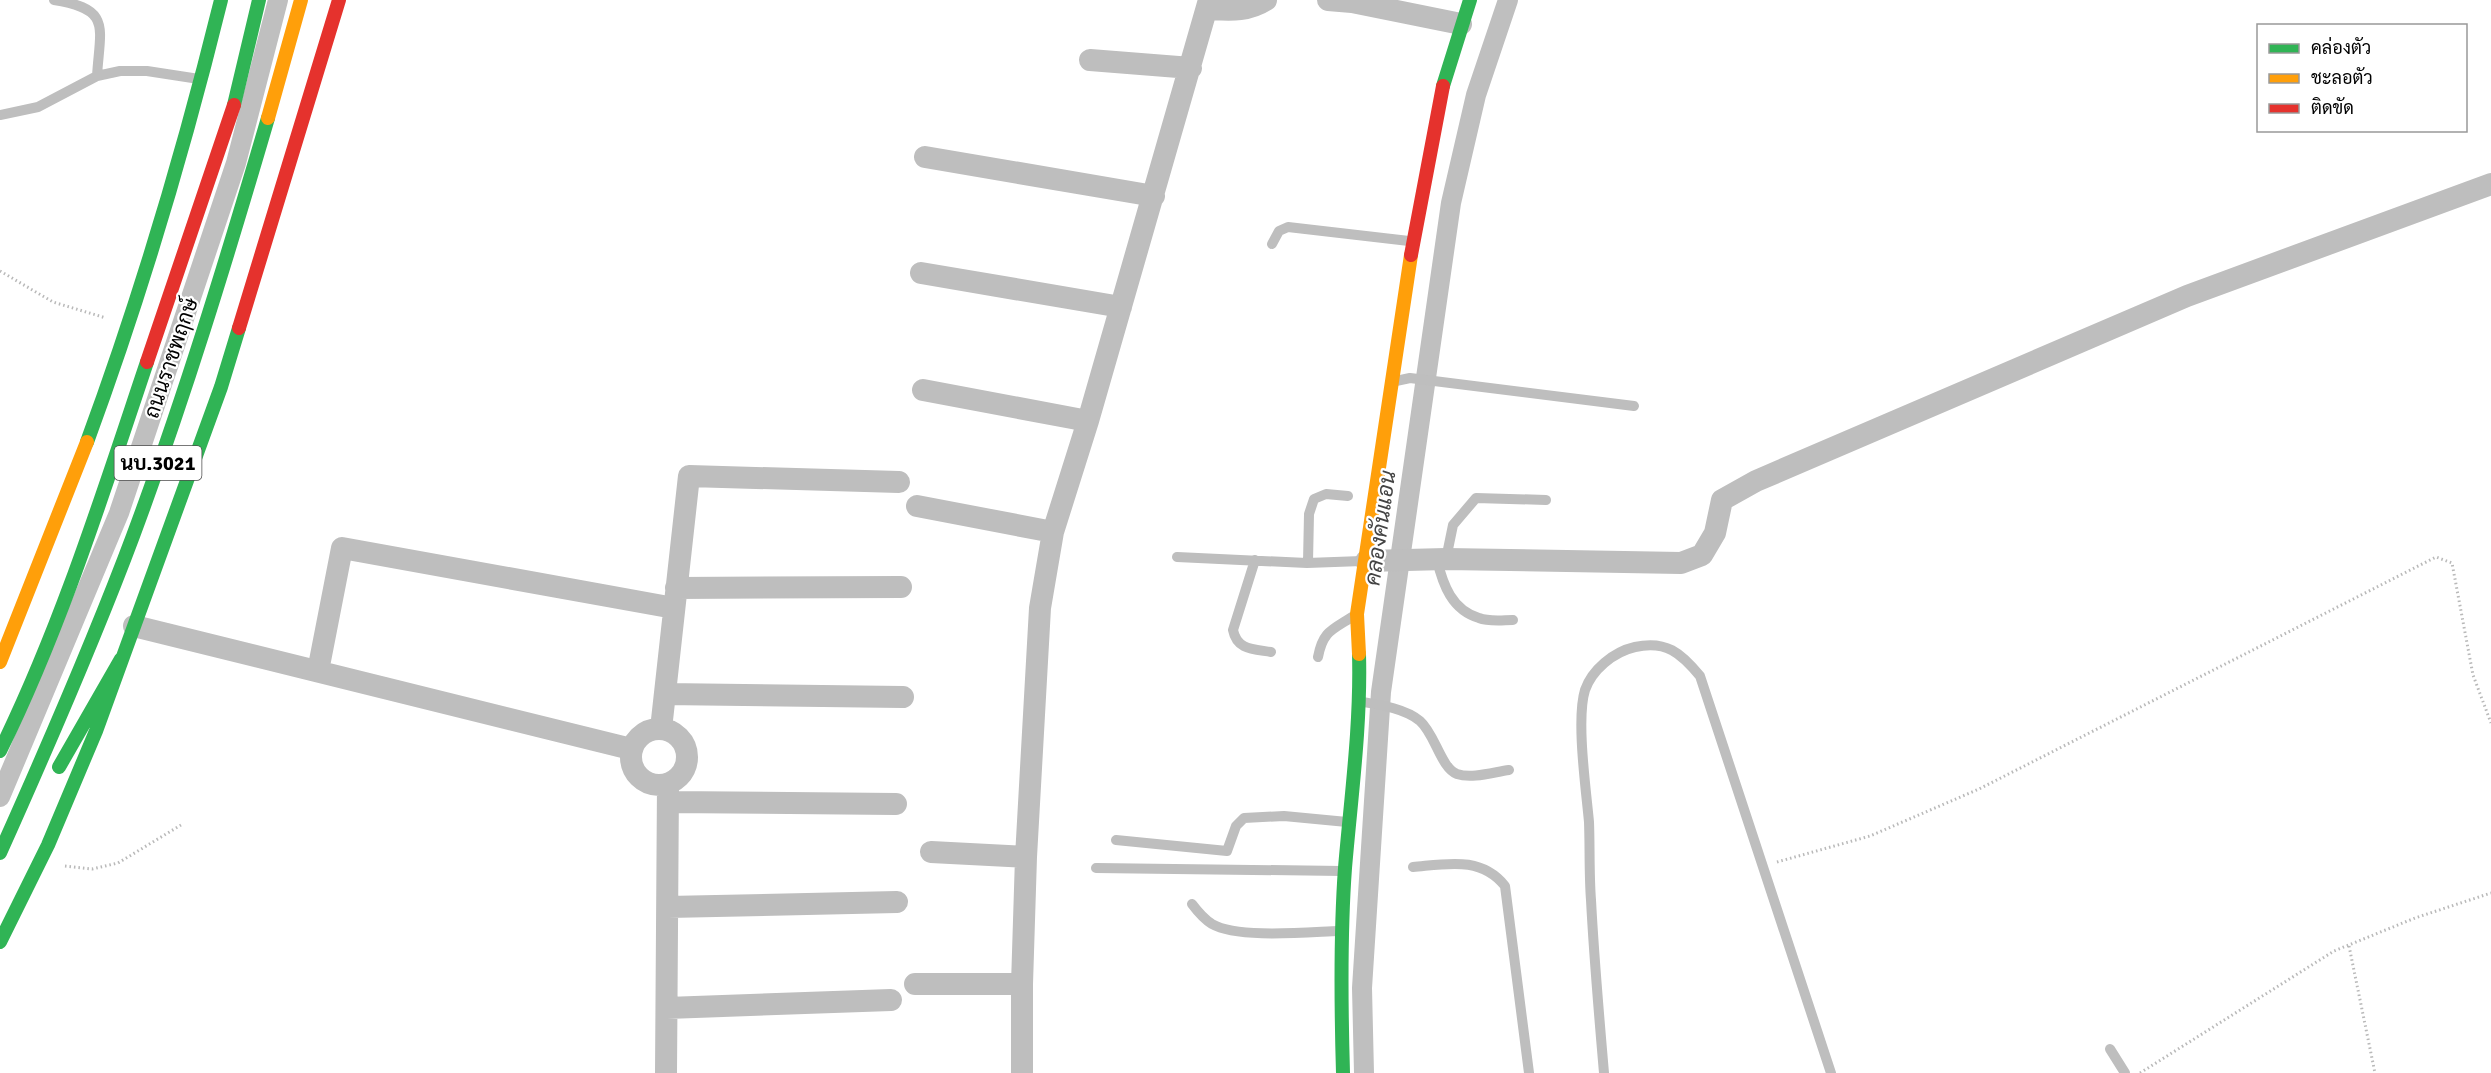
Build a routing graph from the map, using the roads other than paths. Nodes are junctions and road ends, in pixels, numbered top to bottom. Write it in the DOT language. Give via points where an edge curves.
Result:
graph roads {
  1 [pos="54,0"];
  2 [pos="221,0"];
  3 [pos="259,0"];
  4 [pos="301,0"];
  5 [pos="339,0"];
  6 [pos="1266,0"];
  7 [pos="1328,0"];
  8 [pos="1470,0"];
  9 [pos="1209,4"];
  10 [pos="1461,24"];
  11 [pos="1090,60"];
  12 [pos="1191,68"];
  13 [pos="97,76"];
  14 [pos="202,79"];
  15 [pos="0,115"];
  16 [pos="925,157"];
  17 [pos="2491,184"];
  18 [pos="1154,196"];
  19 [pos="1413,241"];
  20 [pos="1272,244"];
  21 [pos="921,273"];
  22 [pos="1121,307"];
  23 [pos="1390,381"];
  24 [pos="923,390"];
  25 [pos="1634,406"];
  26 [pos="1088,421"];
  27 [pos="900,482"];
  28 [pos="1348,496"];
  29 [pos="1546,500"];
  30 [pos="917,506"];
  31 [pos="1053,532"];
  32 [pos="1177,557"];
  33 [pos="1255,560"];
  34 [pos="1437,560"];
  35 [pos="1365,561"];
  36 [pos="1308,562"];
  37 [pos="901,587"];
  38 [pos="675,598"];
  39 [pos="1357,614"];
  40 [pos="1513,620"];
  41 [pos="134,626"];
  42 [pos="1271,652"];
  43 [pos="1318,657"];
  44 [pos="121,659"];
  45 [pos="0,661"];
  46 [pos="318,671"];
  47 [pos="664,694"];
  48 [pos="903,697"];
  49 [pos="1359,702"];
  50 [pos="661,729"];
  51 [pos="631,749"];
  52 [pos="0,751"];
  53 [pos="1509,770"];
  54 [pos="52,779"];
  55 [pos="668,793"];
  56 [pos="896,804"];
  57 [pos="34,809"];
  58 [pos="1347,822"];
  59 [pos="1116,840"];
  60 [pos="931,852"];
  61 [pos="0,853"];
  62 [pos="1026,857"];
  63 [pos="1413,867"];
  64 [pos="1096,868"];
  65 [pos="0,869"];
  66 [pos="1345,871"];
  67 [pos="897,902"];
  68 [pos="1192,904"];
  69 [pos="668,907"];
  70 [pos="1342,931"];
  71 [pos="0,942"];
  72 [pos="915,984"];
  73 [pos="1022,984"];
  74 [pos="891,1000"];
  75 [pos="667,1008"];
  76 [pos="2109,1049"];
  77 [pos="666,1073"];
  78 [pos="1022,1073"];
  79 [pos="1343,1073"];
  80 [pos="1529,1073"];
  81 [pos="1604,1073"];
  82 [pos="1831,1073"];
  83 [pos="2125,1073"];
  1 -- 13 [label="lane" via="77,3 95,14 100,25"];
  2 -- 14 [label="main road"];
  3 -- 52 [label="main road, ถนนราชพฤกษ์ / นบ.3021" via="224,137 93,525 24,702"];
  4 -- 61 [label="main road, ถนนราชพฤกษ์ / นบ.3021" via="228,255 134,535 56,729"];
  5 -- 41 [label="main road" via="221,387"];
  6 -- 9 [label="street" via="1237,10"];
  7 -- 10 [label="street"];
  8 -- 10 [label="main road"];
  9 -- 12 [label="street"];
  10 -- 19 [label="main road" via="1445,73"];
  11 -- 12 [label="street"];
  12 -- 18 [label="street"];
  13 -- 14 [label="lane" via="147,71"];
  13 -- 15 [label="lane" via="38,107"];
  14 -- 45 [label="main road" via="128,325 63,505"];
  16 -- 18 [label="street"];
  17 -- 34 [label="street" via="2187,296 1756,481 1722,500 1715,533 1702,555 1681,563"];
  18 -- 22 [label="street"];
  19 -- 20 [label="lane" via="1288,227 1279,231"];
  19 -- 23 [label="main road"];
  21 -- 22 [label="street"];
  22 -- 26 [label="street"];
  23 -- 25 [label="lane" via="1410,378"];
  23 -- 35 [label="main road"];
  24 -- 26 [label="street"];
  26 -- 31 [label="street"];
  27 -- 38 [label="street" via="689,476"];
  28 -- 36 [label="lane" via="1326,494 1314,499 1309,514"];
  29 -- 34 [label="lane" via="1476,498 1452,525"];
  30 -- 31 [label="street"];
  31 -- 62 [label="street" via="1040,608"];
  32 -- 33 [label="lane"];
  33 -- 36 [label="lane"];
  33 -- 42 [label="lane" via="1233,630 1240,645"];
  34 -- 35 [label="street"];
  34 -- 40 [label="lane" via="1443,585 1456,605 1480,619"];
  35 -- 36 [label="lane"];
  35 -- 39 [label="main road"];
  37 -- 38 [label="street"];
  38 -- 46 [label="street" via="342,548"];
  38 -- 47 [label="street"];
  39 -- 43 [label="lane" via="1329,631 1321,642"];
  39 -- 49 [label="main road"];
  41 -- 44 [label="main road"];
  41 -- 46 [label="street"];
  44 -- 54 [label="main road"];
  44 -- 71 [label="main road" via="96,732"];
  46 -- 51 [label="street"];
  47 -- 48 [label="street"];
  47 -- 50 [label="street"];
  49 -- 53 [label="lane" via="1404,712 1419,720 1432,734 1448,768 1458,774"];
  49 -- 58 [label="main road"];
  50 -- 51 [label="street" via="642,734"];
  50 -- 55 [label="street" via="678,737 687,754 683,772"];
  51 -- 55 [label="street" via="632,768 643,781"];
  55 -- 56 [label="street"];
  55 -- 69 [label="street"];
  57 -- 65 [label="main road"];
  58 -- 59 [label="lane" via="1284,816 1244,818 1236,826 1227,850"];
  58 -- 66 [label="main road"];
  60 -- 62 [label="street"];
  62 -- 73 [label="street"];
  63 -- 80 [label="lane" via="1479,866 1497,876 1505,886"];
  64 -- 66 [label="lane"];
  66 -- 70 [label="main road"];
  67 -- 69 [label="street"];
  68 -- 70 [label="lane" via="1201,916 1223,929 1266,933"];
  69 -- 75 [label="street"];
  70 -- 79 [label="main road"];
  72 -- 73 [label="street"];
  73 -- 78 [label="street"];
  74 -- 75 [label="street"];
  75 -- 77 [label="street"];
  76 -- 83 [label="lane"];
  81 -- 82 [label="lane" via="1581,717 1593,673 1630,648 1651,643 1672,649 1700,676"];
}
